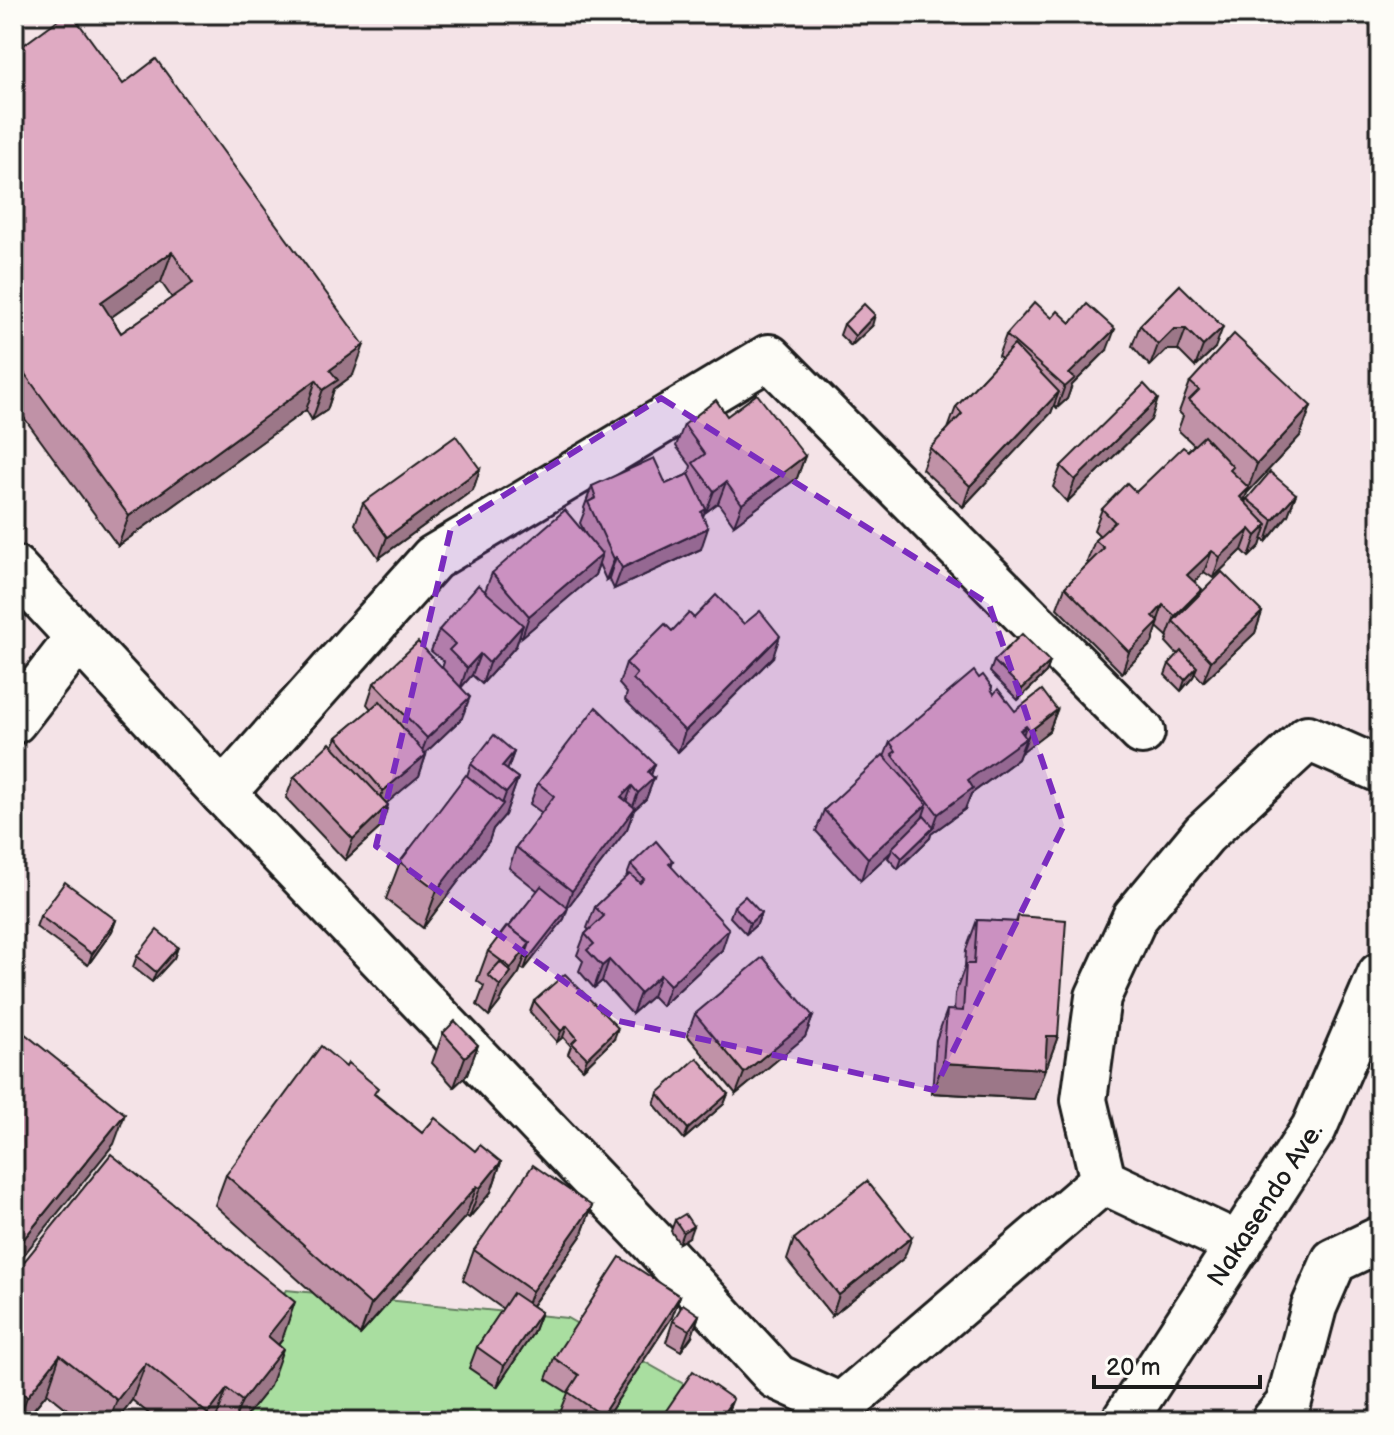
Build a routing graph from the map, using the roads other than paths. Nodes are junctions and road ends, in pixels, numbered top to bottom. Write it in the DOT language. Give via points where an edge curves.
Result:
graph roads {
  1 [pos="14,568"];
  2 [pos="78,638"];
  3 [pos="14,721"];
  4 [pos="1142,732"];
  5 [pos="1380,770"];
  6 [pos="223,793"];
  7 [pos="1380,975"];
  8 [pos="1103,1181"];
  9 [pos="1380,1239"];
  10 [pos="1239,1245"];
  11 [pos="1124,1421"];
  12 [pos="1274,1421"];
  1 -- 2 [label="main road"];
  2 -- 3 [label="main road"];
  2 -- 6 [label="main road"];
  4 -- 6 [label="main road" via="769,357 433,558"];
  5 -- 8 [label="main road" via="1308,738 1204,834 1135,917 1098,997 1084,1100"];
  6 -- 8 [label="main road" via="777,1377 841,1406"];
  7 -- 10 [label="main road, Nakasendo Ave." via="1314,1128"];
  8 -- 10 [label="main road"];
  9 -- 12 [label="main road" via="1334,1261 1314,1307 1288,1405"];
  10 -- 11 [label="main road, Nakasendo Ave."];
}
